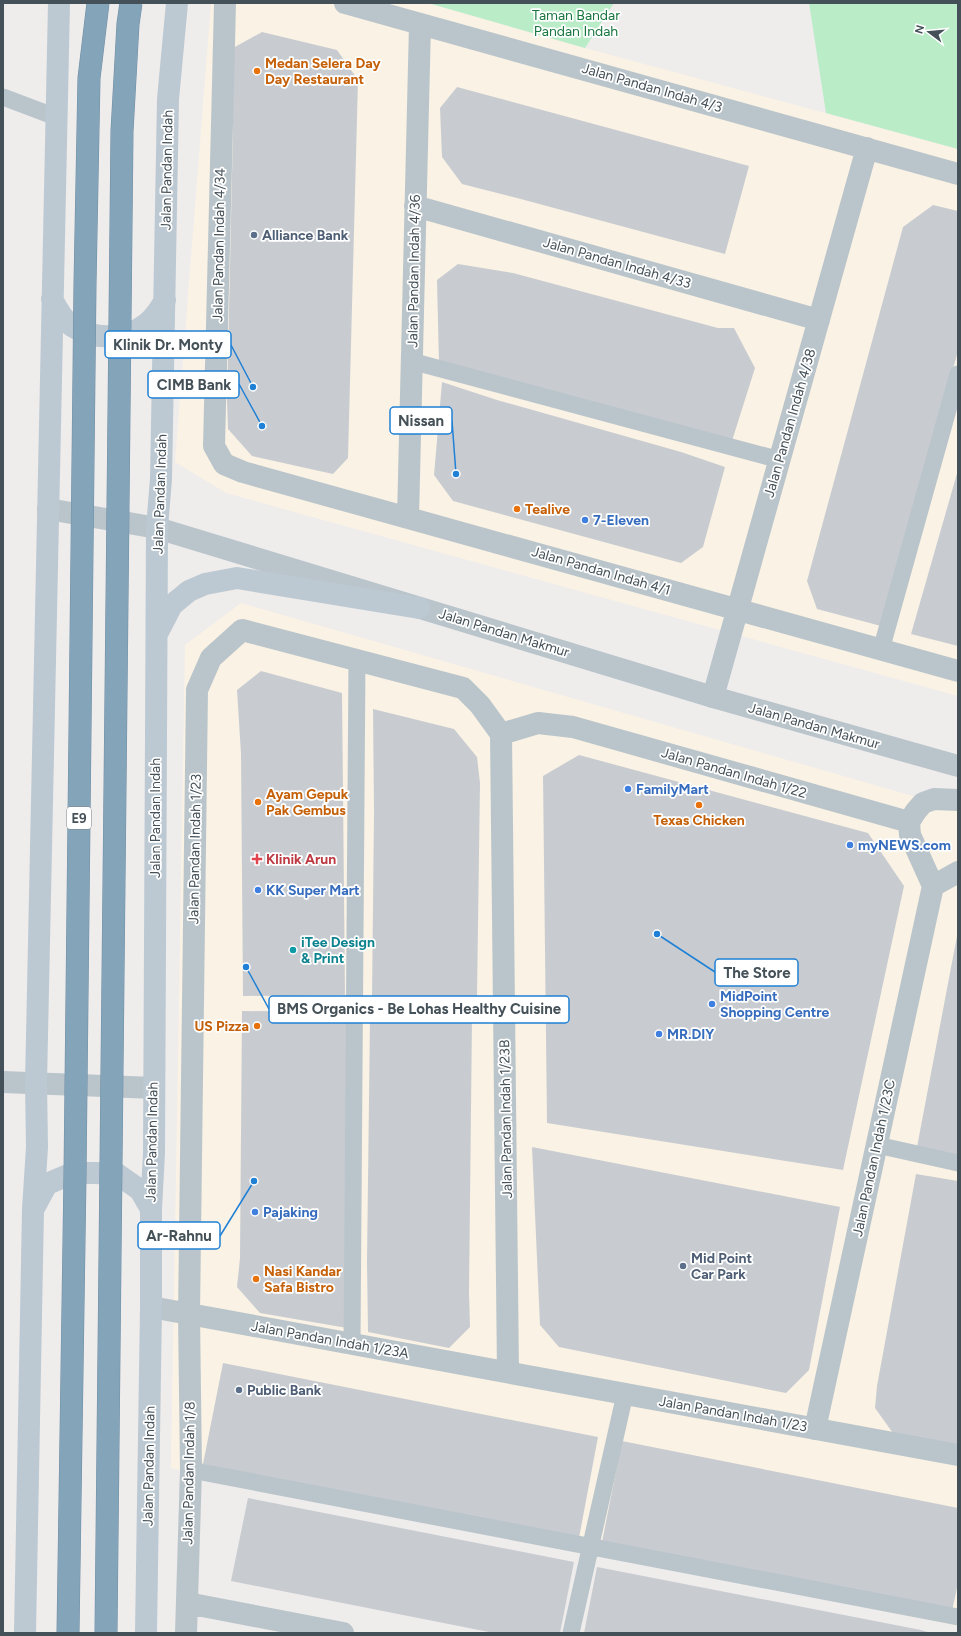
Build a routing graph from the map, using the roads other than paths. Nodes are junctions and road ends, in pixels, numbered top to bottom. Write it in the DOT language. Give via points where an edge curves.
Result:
graph roads {
  1 [pos="59,3"];
  2 [pos="98,3"];
  3 [pos="131,3"];
  4 [pos="177,3"];
  5 [pos="225,3"];
  6 [pos="345,3"];
  7 [pos="420,24"];
  8 [pos="3,97"];
  9 [pos="56,117"];
  10 [pos="867,148"];
  11 [pos="958,174"];
  12 [pos="415,206"];
  13 [pos="52,299"];
  14 [pos="165,300"];
  15 [pos="819,320"];
  16 [pos="411,361"];
  17 [pos="958,374"];
  18 [pos="780,460"];
  19 [pos="243,472"];
  20 [pos="48,509"];
  21 [pos="408,518"];
  22 [pos="157,528"];
  23 [pos="419,608"];
  24 [pos="738,609"];
  25 [pos="156,636"];
  26 [pos="881,650"];
  27 [pos="357,660"];
  28 [pos="958,671"];
  29 [pos="713,697"];
  30 [pos="501,734"];
  31 [pos="958,766"];
  32 [pos="958,800"];
  33 [pos="909,822"];
  34 [pos="958,872"];
  35 [pos="933,886"];
  36 [pos="3,1082"];
  37 [pos="36,1083"];
  38 [pos="154,1088"];
  39 [pos="877,1145"];
  40 [pos="958,1163"];
  41 [pos="33,1209"];
  42 [pos="151,1209"];
  43 [pos="151,1307"];
  44 [pos="189,1314"];
  45 [pos="352,1344"];
  46 [pos="508,1372"];
  47 [pos="626,1394"];
  48 [pos="815,1429"];
  49 [pos="958,1455"];
  50 [pos="191,1470"];
  51 [pos="591,1546"];
  52 [pos="187,1603"];
  53 [pos="958,1617"];
  54 [pos="25,1633"];
  55 [pos="68,1633"];
  56 [pos="106,1633"];
  57 [pos="146,1633"];
  58 [pos="186,1633"];
  59 [pos="343,1633"];
  60 [pos="571,1633"];
  1 -- 9 [label="main road"];
  2 -- 55 [label="highway, E9, bridge" via="89,78 85,284"];
  3 -- 56 [label="highway, bridge" via="122,131"];
  4 -- 14 [label="main road, Jalan Pandan Indah" via="168,99"];
  5 -- 19 [label="street, Jalan Pandan Indah 4/34" via="214,446 224,464"];
  6 -- 7 [label="street, Jalan Pandan Indah 4/3"];
  7 -- 10 [label="street, Jalan Pandan Indah 4/3"];
  7 -- 12 [label="street, Jalan Pandan Indah 4/36"];
  8 -- 9 [label="lane"];
  9 -- 13 [label="main road"];
  10 -- 11 [label="street, Jalan Pandan Indah 4/3"];
  10 -- 15 [label="street, Jalan Pandan Indah 4/38"];
  12 -- 15 [label="street, Jalan Pandan Indah 4/33"];
  12 -- 16 [label="street, Jalan Pandan Indah 4/36"];
  13 -- 14 [label="main road" via="60,314 72,326 88,335 105,337 126,334 145,325 158,313"];
  13 -- 20 [label="main road"];
  14 -- 22 [label="main road, Jalan Pandan Indah" via="161,478"];
  15 -- 18 [label="street, Jalan Pandan Indah 4/38"];
  16 -- 18 [label="lane"];
  16 -- 21 [label="street, Jalan Pandan Indah 4/36"];
  17 -- 26 [label="lane"];
  18 -- 24 [label="street, Jalan Pandan Indah 4/38"];
  19 -- 21 [label="street, Jalan Pandan Indah 4/1"];
  20 -- 22 [label="street, Jalan Pandan Makmur"];
  20 -- 37 [label="main road"];
  21 -- 24 [label="street, Jalan Pandan Indah 4/1"];
  22 -- 23 [label="street, Jalan Pandan Makmur"];
  22 -- 25 [label="main road, Jalan Pandan Indah"];
  23 -- 25 [label="main road" via="237,578 205,584 190,591 172,605"];
  23 -- 29 [label="street, Jalan Pandan Makmur"];
  24 -- 26 [label="street, Jalan Pandan Indah 4/1"];
  24 -- 29 [label="street, Jalan Pandan Indah 4/38"];
  25 -- 38 [label="main road, Jalan Pandan Indah"];
  26 -- 28 [label="street, Jalan Pandan Indah 4/1"];
  27 -- 30 [label="street, Jalan Pandan Indah 1/23" via="463,688 480,705"];
  27 -- 44 [label="street, Jalan Pandan Indah 1/23" via="242,630 211,658 197,690"];
  27 -- 45 [label="lane"];
  29 -- 31 [label="street, Jalan Pandan Makmur"];
  30 -- 33 [label="street, Jalan Pandan Indah 1/22" via="538,723 573,727"];
  30 -- 46 [label="street, Jalan Pandan Indah 1/23B"];
  32 -- 33 [label="street" via="934,799 923,803"];
  33 -- 35 [label="street" via="910,835"];
  34 -- 35 [label="street"];
  35 -- 39 [label="street, Jalan Pandan Indah 1/23C"];
  36 -- 37 [label="street"];
  37 -- 38 [label="street"];
  37 -- 41 [label="main road" via="37,1147"];
  38 -- 42 [label="main road, Jalan Pandan Indah"];
  39 -- 40 [label="lane"];
  39 -- 48 [label="street, Jalan Pandan Indah 1/23C"];
  41 -- 42 [label="main road" via="47,1184 73,1173 117,1174 140,1190"];
  41 -- 54 [label="main road"];
  42 -- 43 [label="main road, Jalan Pandan Indah"];
  43 -- 44 [label="street, Jalan Pandan Indah 1/23A"];
  43 -- 57 [label="main road, Jalan Pandan Indah"];
  44 -- 45 [label="street, Jalan Pandan Indah 1/23A"];
  44 -- 50 [label="street, Jalan Pandan Indah 1/8"];
  45 -- 46 [label="street, Jalan Pandan Indah 1/23A"];
  46 -- 47 [label="street, Jalan Pandan Indah 1/23"];
  47 -- 48 [label="street, Jalan Pandan Indah 1/23"];
  47 -- 51 [label="lane"];
  48 -- 49 [label="street, Jalan Pandan Indah 1/23"];
  50 -- 51 [label="lane"];
  50 -- 52 [label="street, Jalan Pandan Indah 1/8"];
  51 -- 53 [label="lane"];
  51 -- 60 [label="lane"];
  52 -- 58 [label="street, Jalan Pandan Indah 1/8"];
  52 -- 59 [label="street"];
}
